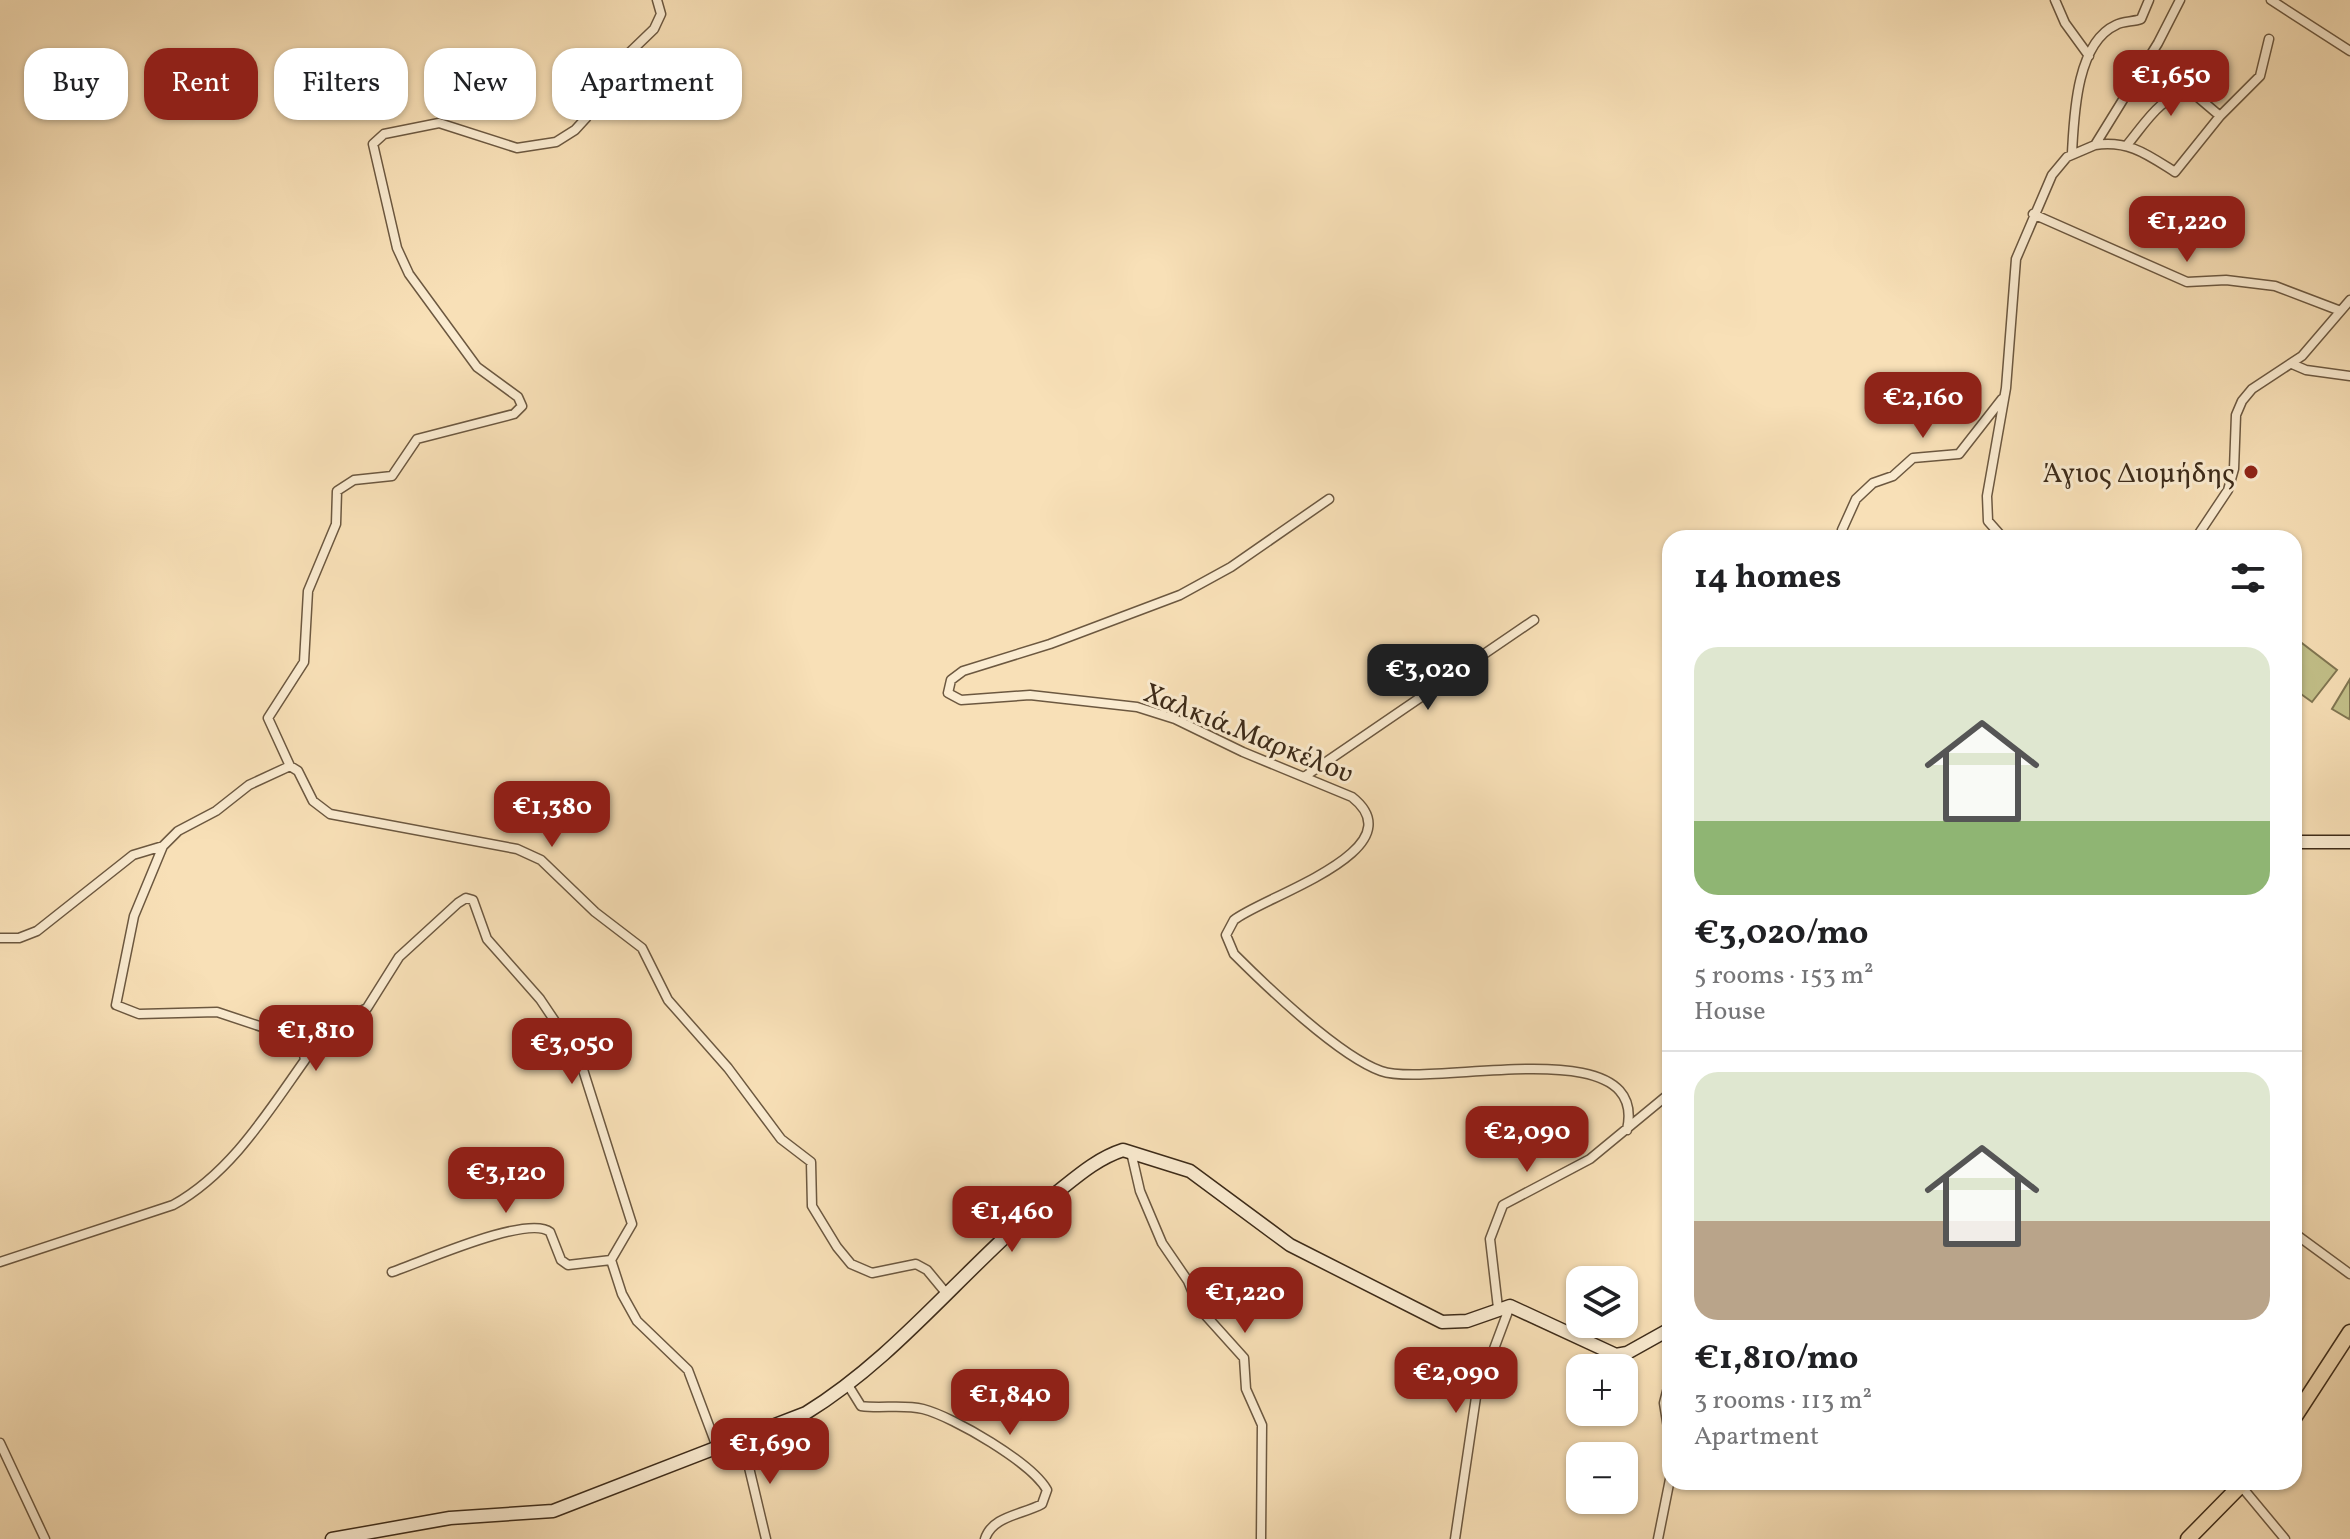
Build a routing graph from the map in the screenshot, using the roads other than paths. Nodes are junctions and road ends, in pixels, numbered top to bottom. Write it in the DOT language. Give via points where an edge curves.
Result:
graph roads {
  1 [pos="657,0"];
  2 [pos="2055,0"];
  3 [pos="2149,0"];
  4 [pos="2180,0"];
  5 [pos="2271,0"];
  6 [pos="2269,39"];
  7 [pos="2350,51"];
  8 [pos="2089,56"];
  9 [pos="2220,116"];
  10 [pos="2095,145"];
  11 [pos="2127,145"];
  12 [pos="2072,153"];
  13 [pos="2033,214"];
  14 [pos="2350,300"];
  15 [pos="2338,310"];
  16 [pos="2292,364"];
  17 [pos="2350,376"];
  18 [pos="2004,397"];
  19 [pos="1329,499"];
  20 [pos="1844,530"];
  21 [pos="1995,530"];
  22 [pos="2201,530"];
  23 [pos="1534,620"];
  24 [pos="290,766"];
  25 [pos="1304,777"];
  26 [pos="2302,842"];
  27 [pos="2350,842"];
  28 [pos="163,846"];
  29 [pos="0,938"];
  30 [pos="301,1040"];
  31 [pos="1662,1103"];
  32 [pos="1627,1130"];
  33 [pos="1131,1152"];
  34 [pos="2302,1239"];
  35 [pos="611,1260"];
  36 [pos="0,1262"];
  37 [pos="392,1272"];
  38 [pos="2350,1274"];
  39 [pos="946,1293"];
  40 [pos="1504,1307"];
  41 [pos="2350,1332"];
  42 [pos="1662,1333"];
  43 [pos="848,1385"];
  44 [pos="2302,1406"];
  45 [pos="742,1438"];
  46 [pos="0,1443"];
  47 [pos="717,1447"];
  48 [pos="1668,1490"];
  49 [pos="2236,1490"];
  50 [pos="2247,1490"];
  51 [pos="45,1539"];
  52 [pos="332,1539"];
  53 [pos="766,1539"];
  54 [pos="985,1539"];
  55 [pos="1261,1539"];
  56 [pos="1455,1539"];
  57 [pos="1658,1539"];
  58 [pos="2188,1539"];
  59 [pos="2285,1539"];
  1 -- 24 [label="street" via="661,14 654,29 631,49 586,118 565,138 517,148 439,123 384,134 373,144 397,248 409,274 463,352 522,406 514,414 417,439 392,476 354,480 337,491 336,524 308,591 304,662 268,718"];
  2 -- 8 [label="street"];
  3 -- 8 [label="street" via="2141,19 2112,27"];
  4 -- 10 [label="street"];
  5 -- 7 [label="street"];
  6 -- 9 [label="street" via="2260,76"];
  8 -- 12 [label="street" via="2078,87"];
  9 -- 11 [label="street" via="2193,93 2177,94"];
  9 -- 11 [label="street" via="2175,172"];
  10 -- 11 [label="street"];
  10 -- 12 [label="street"];
  12 -- 13 [label="street" via="2052,175"];
  13 -- 15 [label="street" via="2187,282 2275,286"];
  13 -- 18 [label="street" via="2013,275"];
  14 -- 15 [label="street"];
  15 -- 16 [label="street"];
  16 -- 17 [label="street"];
  16 -- 22 [label="street" via="2252,389 2240,405 2228,490"];
  18 -- 20 [label="street" via="1959,454 1913,458 1862,492"];
  18 -- 21 [label="street" via="1986,512"];
  19 -- 25 [label="street, Χαλκιά.Μαρκέλου" via="1205,583 1050,644 963,671 947,690 961,700 1043,695 1137,707"];
  23 -- 25 [label="street"];
  24 -- 28 [label="street" via="249,785"];
  24 -- 39 [label="street" via="313,801 330,814 517,849 541,860 642,948 668,1000 781,1139 811,1162 812,1206 843,1255 872,1273 916,1264"];
  25 -- 32 [label="street, Χαλκιά.Μαρκέλου" via="1358,802 1368,819 1368,832 1356,850 1325,872 1234,920 1226,935 1234,954 1344,1049 1379,1070 1436,1076 1539,1068 1591,1073 1626,1100"];
  26 -- 27 [label="main road"];
  28 -- 29 [label="street" via="133,855 37,931"];
  28 -- 30 [label="street" via="134,916 116,1005 139,1014 217,1012"];
  30 -- 35 [label="street" via="367,1008 399,957 458,903 472,899 487,939 540,999 579,1057 632,1224"];
  30 -- 36 [label="street" via="305,1060 260,1123 196,1193"];
  31 -- 32 [label="street"];
  32 -- 40 [label="street" via="1568,1172 1503,1205 1490,1239"];
  33 -- 39 [label="main road" via="1114,1153 1085,1170 1015,1226"];
  33 -- 40 [label="main road" via="1190,1171 1290,1245 1436,1319 1457,1323"];
  33 -- 55 [label="street" via="1140,1191 1162,1243 1199,1308 1244,1358 1246,1389 1262,1425"];
  34 -- 38 [label="street"];
  35 -- 37 [label="street" via="568,1265 550,1232 539,1226 517,1228"];
  35 -- 47 [label="street" via="637,1321 688,1370"];
  39 -- 43 [label="main road"];
  40 -- 42 [label="main road" via="1616,1355"];
  40 -- 56 [label="street" via="1476,1397"];
  41 -- 44 [label="main road"];
  43 -- 45 [label="main road" via="806,1413"];
  43 -- 54 [label="street" via="861,1406 927,1410 1004,1452 1041,1480 1047,1490 1042,1504 997,1522"];
  45 -- 47 [label="main road"];
  45 -- 53 [label="street"];
  46 -- 51 [label="street"];
  47 -- 52 [label="main road" via="553,1511 450,1518"];
  48 -- 57 [label="street"];
  49 -- 58 [label="main road"];
  50 -- 59 [label="street"];
}
